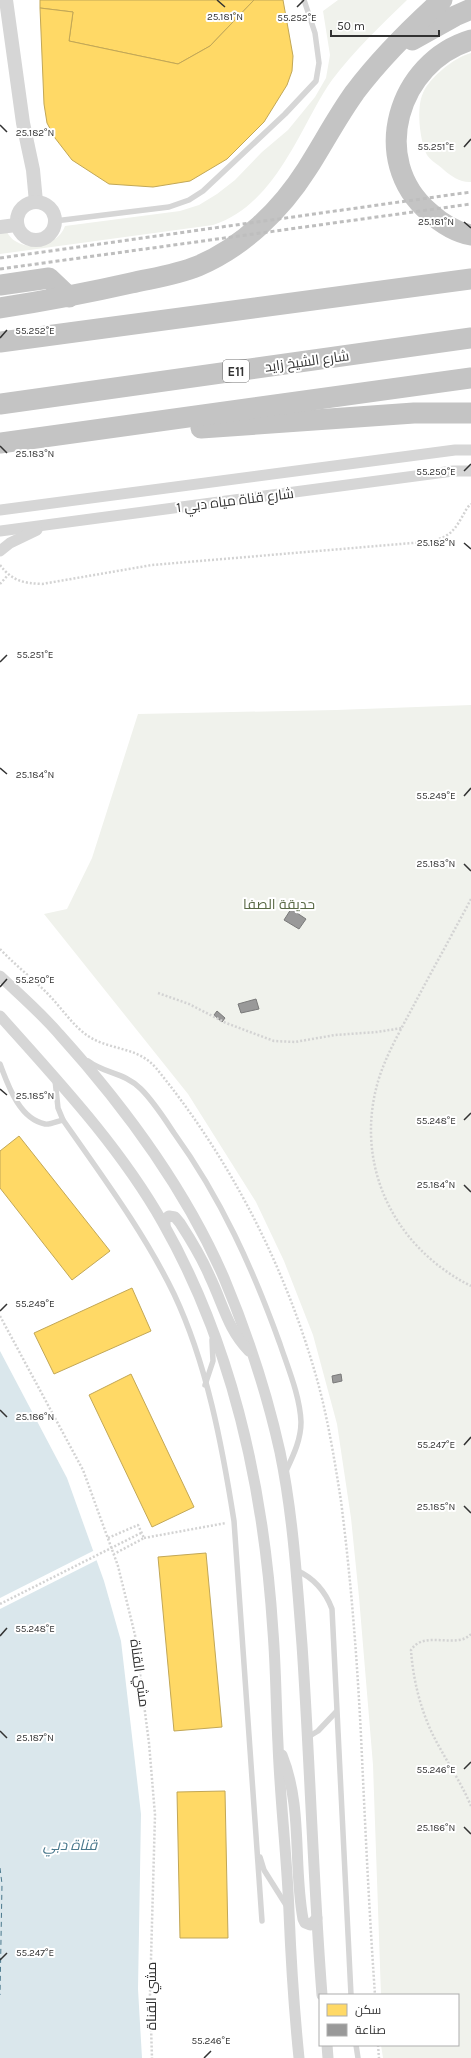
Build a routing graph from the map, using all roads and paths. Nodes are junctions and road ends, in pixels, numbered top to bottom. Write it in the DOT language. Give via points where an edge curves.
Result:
graph roads {
  1 [pos="6,0"];
  2 [pos="304,0"];
  3 [pos="442,0"];
  4 [pos="471,9"];
  5 [pos="471,40"];
  6 [pos="371,72"];
  7 [pos="36,202"];
  8 [pos="55,221"];
  9 [pos="16,225"];
  10 [pos="0,227"];
  11 [pos="471,235"];
  12 [pos="471,279"];
  13 [pos="0,285"];
  14 [pos="69,296"];
  15 [pos="0,308"];
  16 [pos="471,338"];
  17 [pos="0,342"];
  18 [pos="471,378"];
  19 [pos="0,404"];
  20 [pos="471,413"];
  21 [pos="127,426"];
  22 [pos="0,443"];
  23 [pos="471,450"];
  24 [pos="469,472"];
  25 [pos="471,504"];
  26 [pos="0,510"];
  27 [pos="51,524"];
  28 [pos="0,531"];
  29 [pos="0,551"];
  30 [pos="0,565"];
  31 [pos="8,575"];
  32 [pos="0,584"];
  33 [pos="471,899"];
  34 [pos="0,976"];
  35 [pos="158,993"];
  36 [pos="0,1016"];
  37 [pos="402,1028"];
  38 [pos="72,1049"];
  39 [pos="0,1064"];
  40 [pos="55,1077"];
  41 [pos="63,1120"];
  42 [pos="165,1225"];
  43 [pos="471,1286"];
  44 [pos="0,1316"];
  45 [pos="212,1325"];
  46 [pos="252,1354"];
  47 [pos="205,1385"];
  48 [pos="284,1475"];
  49 [pos="234,1522"];
  50 [pos="141,1533"];
  51 [pos="108,1538"];
  52 [pos="144,1538"];
  53 [pos="114,1554"];
  54 [pos="296,1570"];
  55 [pos="0,1604"];
  56 [pos="471,1634"];
  57 [pos="336,1712"];
  58 [pos="308,1737"];
  59 [pos="278,1746"];
  60 [pos="471,1806"];
  61 [pos="257,1849"];
  62 [pos="289,1911"];
  63 [pos="317,1918"];
  64 [pos="262,1921"];
  65 [pos="322,1994"];
  66 [pos="351,1994"];
  67 [pos="327,2046"];
  68 [pos="356,2046"];
  69 [pos="378,2046"];
  70 [pos="152,2058"];
  71 [pos="299,2058"];
  72 [pos="328,2058"];
  73 [pos="358,2058"];
  74 [pos="379,2058"];
  1 -- 7 [label="street"];
  2 -- 8 [label="lane" via="314,34 318,63 316,81 285,114 203,191 189,200 169,207"];
  3 -- 6 [label="highway"];
  4 -- 6 [label="highway" via="416,37"];
  5 -- 11 [label="highway" via="438,55 414,80 400,112 397,146 399,163 413,195 424,208 451,228"];
  6 -- 14 [label="highway" via="341,112 294,188 266,220 244,238 216,256 185,271"];
  7 -- 8 [label="street" via="50,207"];
  7 -- 9 [label="street" via="30,202 21,209"];
  8 -- 9 [label="street" via="52,233 47,238 35,241 23,236"];
  9 -- 10 [label="street"];
  12 -- 17 [label="highway"];
  13 -- 14 [label="highway" via="49,278"];
  14 -- 15 [label="highway"];
  16 -- 19 [label="highway, شارع الشيخ زايد / E11"];
  18 -- 21 [label="highway"];
  20 -- 21 [label="highway" via="422,412 225,427"];
  21 -- 22 [label="highway"];
  23 -- 26 [label="street, شارع قناة مياه دبي 1" via="455,450"];
  24 -- 27 [label="street, شارع قناة مياه دبي 1"];
  25 -- 31 [label="path" via="455,529 441,540 152,564 42,584 24,583"];
  27 -- 28 [label="street, شارع قناة مياه دبي 1"];
  27 -- 29 [label="street" via="27,534"];
  30 -- 31 [label="path"];
  31 -- 32 [label="path"];
  33 -- 37 [label="path"];
  34 -- 38 [label="street" via="37,1010"];
  35 -- 37 [label="path" via="274,1041 295,1042"];
  36 -- 40 [label="street"];
  37 -- 43 [label="path" via="380,1074 372,1113 372,1153 381,1191 408,1237 437,1265"];
  38 -- 46 [label="street" via="126,1115 181,1197 224,1278"];
  38 -- 48 [label="lane" via="92,1064 132,1080 142,1091 188,1152 219,1203 245,1254 283,1353 299,1410 299,1436"];
  39 -- 41 [label="lane" via="8,1087 22,1109 45,1124"];
  40 -- 41 [label="lane" via="58,1108"];
  40 -- 42 [label="street" via="121,1158"];
  41 -- 47 [label="lane" via="122,1204 164,1274 191,1335"];
  42 -- 45 [label="street"];
  42 -- 46 [label="street" via="165,1219 169,1216 180,1222 210,1277 238,1340"];
  44 -- 51 [label="path, مشي القناة" via="83,1470"];
  45 -- 47 [label="lane" via="213,1361"];
  45 -- 59 [label="street" via="244,1428 257,1488 273,1631"];
  46 -- 48 [label="street"];
  47 -- 49 [label="lane" via="225,1465"];
  48 -- 54 [label="street"];
  49 -- 52 [label="path"];
  49 -- 61 [label="lane"];
  50 -- 51 [label="path" via="138,1525"];
  50 -- 52 [label="path"];
  50 -- 55 [label="path, bridge"];
  51 -- 53 [label="path, مشي القناة"];
  52 -- 53 [label="path"];
  53 -- 70 [label="path, مشي القناة" via="135,1635 155,1815 150,1995"];
  54 -- 57 [label="lane" via="307,1575 321,1588 332,1608"];
  54 -- 58 [label="street"];
  56 -- 60 [label="path" via="461,1640 422,1641 415,1644 411,1650 416,1684 426,1720 464,1788"];
  57 -- 58 [label="lane" via="318,1731"];
  57 -- 66 [label="lane"];
  58 -- 63 [label="street"];
  59 -- 62 [label="street"];
  59 -- 63 [label="street" via="286,1766 294,1803 303,1919 310,1925"];
  61 -- 62 [label="lane" via="264,1870"];
  61 -- 64 [label="lane"];
  62 -- 71 [label="street" via="291,1975"];
  63 -- 65 [label="street"];
  67 -- 72 [label="street"];
  68 -- 73 [label="lane"];
  69 -- 74 [label="path"];
}
